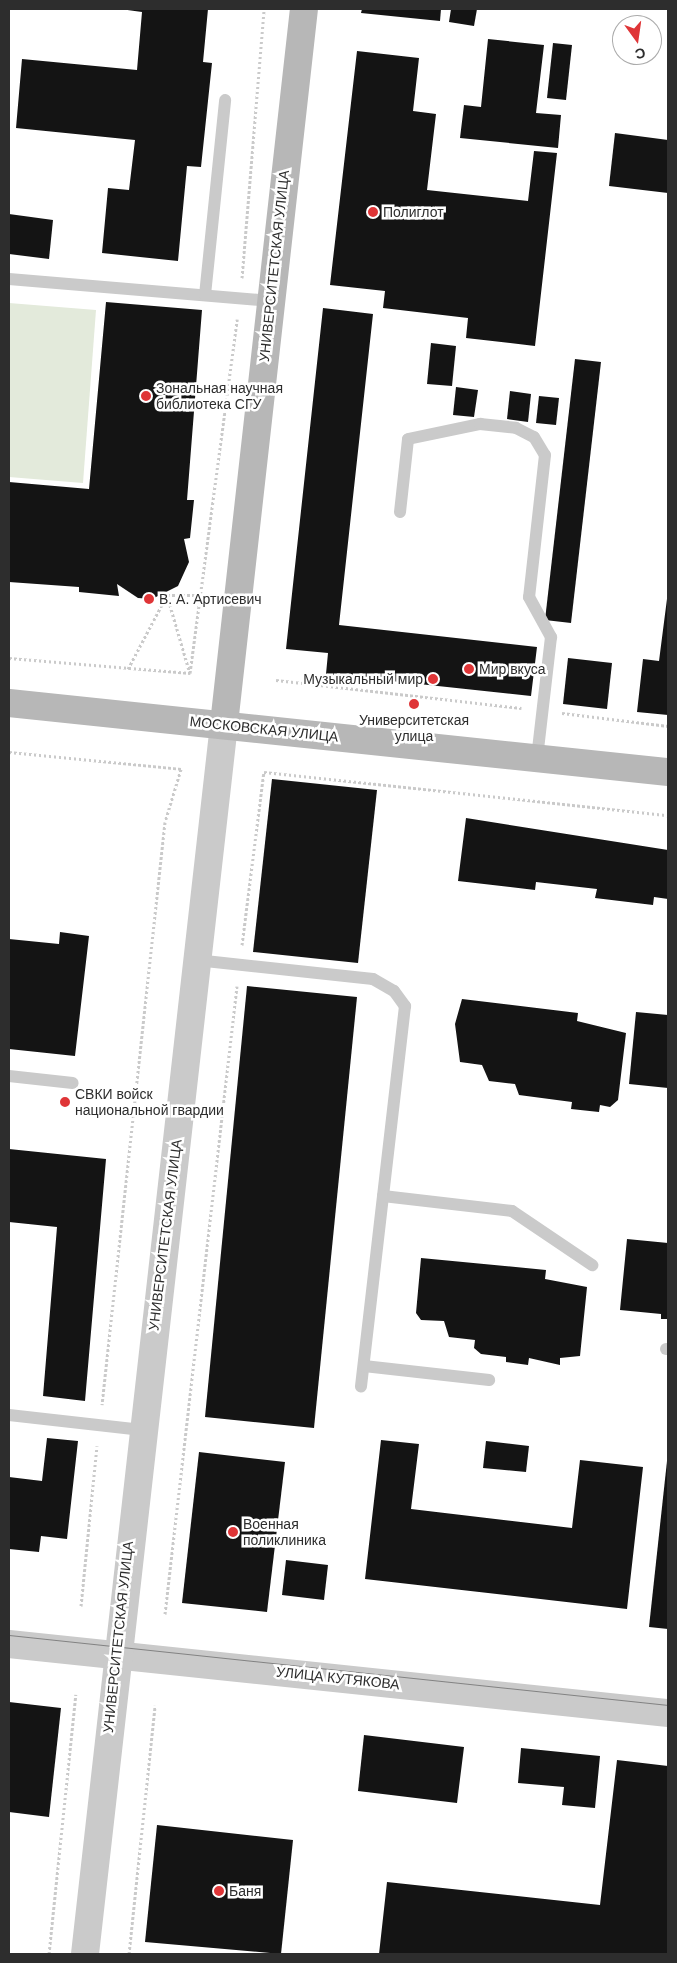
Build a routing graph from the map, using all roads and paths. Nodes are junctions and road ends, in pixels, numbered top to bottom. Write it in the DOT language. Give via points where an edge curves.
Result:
graph roads {
  1 [pos="264,9"];
  2 [pos="304,9"];
  3 [pos="225,100"];
  4 [pos="9,280"];
  5 [pos="205,295"];
  6 [pos="239,298"];
  7 [pos="270,300"];
  8 [pos="400,512"];
  9 [pos="167,595"];
  10 [pos="203,595"];
  11 [pos="9,658"];
  12 [pos="128,669"];
  13 [pos="190,673"];
  14 [pos="276,680"];
  15 [pos="9,703"];
  16 [pos="543,710"];
  17 [pos="224,724"];
  18 [pos="668,726"];
  19 [pos="9,752"];
  20 [pos="538,758"];
  21 [pos="668,772"];
  22 [pos="668,815"];
  23 [pos="196,960"];
  24 [pos="239,964"];
  25 [pos="9,1076"];
  26 [pos="73,1083"];
  27 [pos="383,1196"];
  28 [pos="592,1265"];
  29 [pos="364,1366"];
  30 [pos="490,1380"];
  31 [pos="361,1386"];
  32 [pos="9,1414"];
  33 [pos="99,1425"];
  34 [pos="142,1430"];
  35 [pos="81,1606"];
  36 [pos="165,1614"];
  37 [pos="9,1644"];
  38 [pos="116,1655"];
  39 [pos="76,1694"];
  40 [pos="156,1705"];
  41 [pos="668,1713"];
  42 [pos="49,1954"];
  43 [pos="85,1954"];
  44 [pos="129,1954"];
  1 -- 6 [label="path"];
  2 -- 7 [label="main road, УНИВЕРСИТЕТСКАЯ УЛИЦА"];
  3 -- 5 [label="lane"];
  4 -- 5 [label="lane"];
  5 -- 6 [label="lane"];
  6 -- 7 [label="lane"];
  6 -- 10 [label="path"];
  7 -- 17 [label="main road, УНИВЕРСИТЕТСКАЯ УЛИЦА"];
  8 -- 16 [label="lane" via="408,440 480,424 516,428 534,437 544,455 529,597 551,637"];
  9 -- 10 [label="path"];
  9 -- 12 [label="path"];
  9 -- 13 [label="path"];
  10 -- 13 [label="path"];
  11 -- 12 [label="path"];
  12 -- 13 [label="path"];
  14 -- 16 [label="path"];
  15 -- 17 [label="main road, МОСКОВСКАЯ УЛИЦА"];
  16 -- 18 [label="path"];
  16 -- 20 [label="lane"];
  17 -- 20 [label="main road, МОСКОВСКАЯ УЛИЦА"];
  17 -- 23 [label="street, УНИВЕРСИТЕТСКАЯ УЛИЦА"];
  19 -- 33 [label="path" via="181,769 165,822"];
  20 -- 21 [label="main road, МОСКОВСКАЯ УЛИЦА"];
  22 -- 24 [label="path" via="264,772"];
  23 -- 24 [label="lane"];
  23 -- 34 [label="street, УНИВЕРСИТЕТСКАЯ УЛИЦА"];
  24 -- 27 [label="lane" via="373,979 394,991 406,1006"];
  24 -- 36 [label="path"];
  25 -- 26 [label="lane"];
  27 -- 28 [label="lane" via="512,1212"];
  27 -- 29 [label="lane"];
  29 -- 30 [label="lane"];
  29 -- 31 [label="lane"];
  32 -- 33 [label="lane"];
  33 -- 34 [label="lane"];
  33 -- 35 [label="path"];
  34 -- 38 [label="street, УНИВЕРСИТЕТСКАЯ УЛИЦА"];
  37 -- 38 [label="street, УЛИЦА КУТЯКОВА"];
  38 -- 41 [label="street, УЛИЦА КУТЯКОВА"];
  38 -- 43 [label="street, УНИВЕРСИТЕТСКАЯ УЛИЦА"];
  39 -- 42 [label="path"];
  40 -- 44 [label="path"];
}
